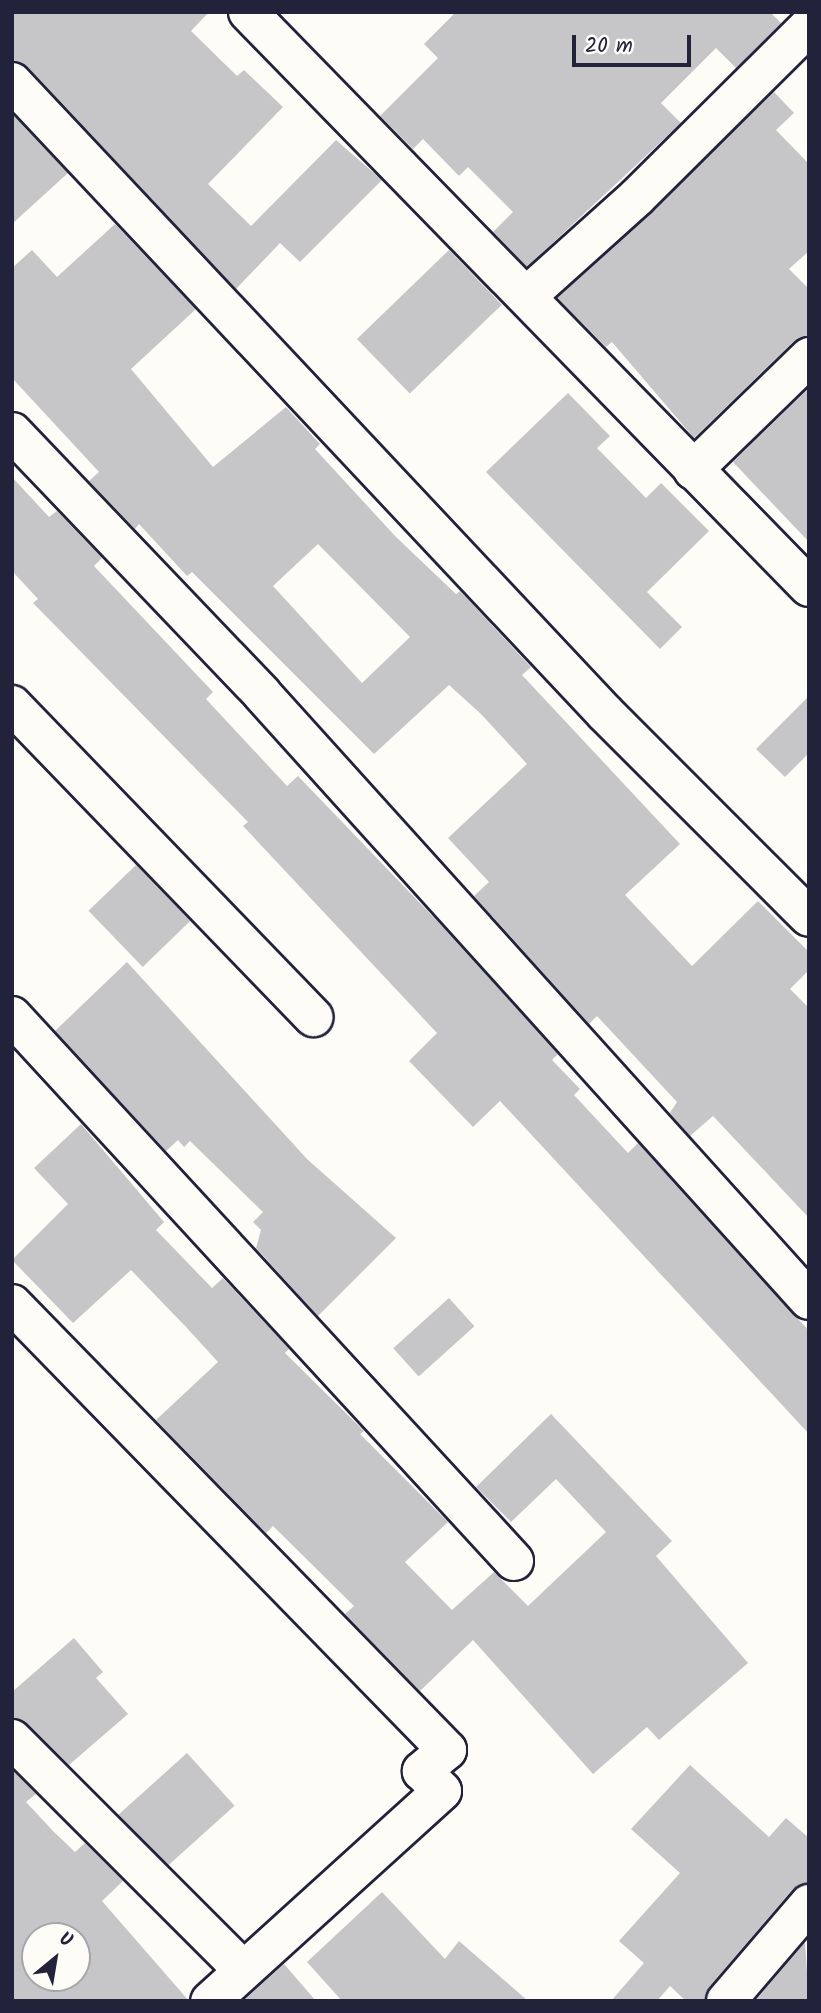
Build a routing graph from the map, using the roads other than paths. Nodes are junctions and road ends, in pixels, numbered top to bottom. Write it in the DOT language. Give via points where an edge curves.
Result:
graph roads {
  1 [pos="248,12"];
  2 [pos="809,26"];
  3 [pos="12,82"];
  4 [pos="529,294"];
  5 [pos="809,357"];
  6 [pos="12,432"];
  7 [pos="693,470"];
  8 [pos="809,587"];
  9 [pos="12,705"];
  10 [pos="809,917"];
  11 [pos="12,1016"];
  12 [pos="313,1017"];
  13 [pos="809,1300"];
  14 [pos="12,1304"];
  15 [pos="514,1561"];
  16 [pos="12,1739"];
  17 [pos="809,1904"];
  18 [pos="241,1968"];
  19 [pos="210,2001"];
  20 [pos="726,2001"];
  1 -- 4 [label="street"];
  2 -- 4 [label="street" via="637,197"];
  3 -- 10 [label="street" via="605,713"];
  4 -- 7 [label="street"];
  5 -- 7 [label="street"];
  6 -- 13 [label="street" via="280,714"];
  7 -- 8 [label="street"];
  9 -- 12 [label="street"];
  11 -- 15 [label="street"];
  14 -- 18 [label="street" via="447,1750 422,1771 442,1791"];
  16 -- 18 [label="street"];
  17 -- 20 [label="street"];
  18 -- 19 [label="street"];
}
